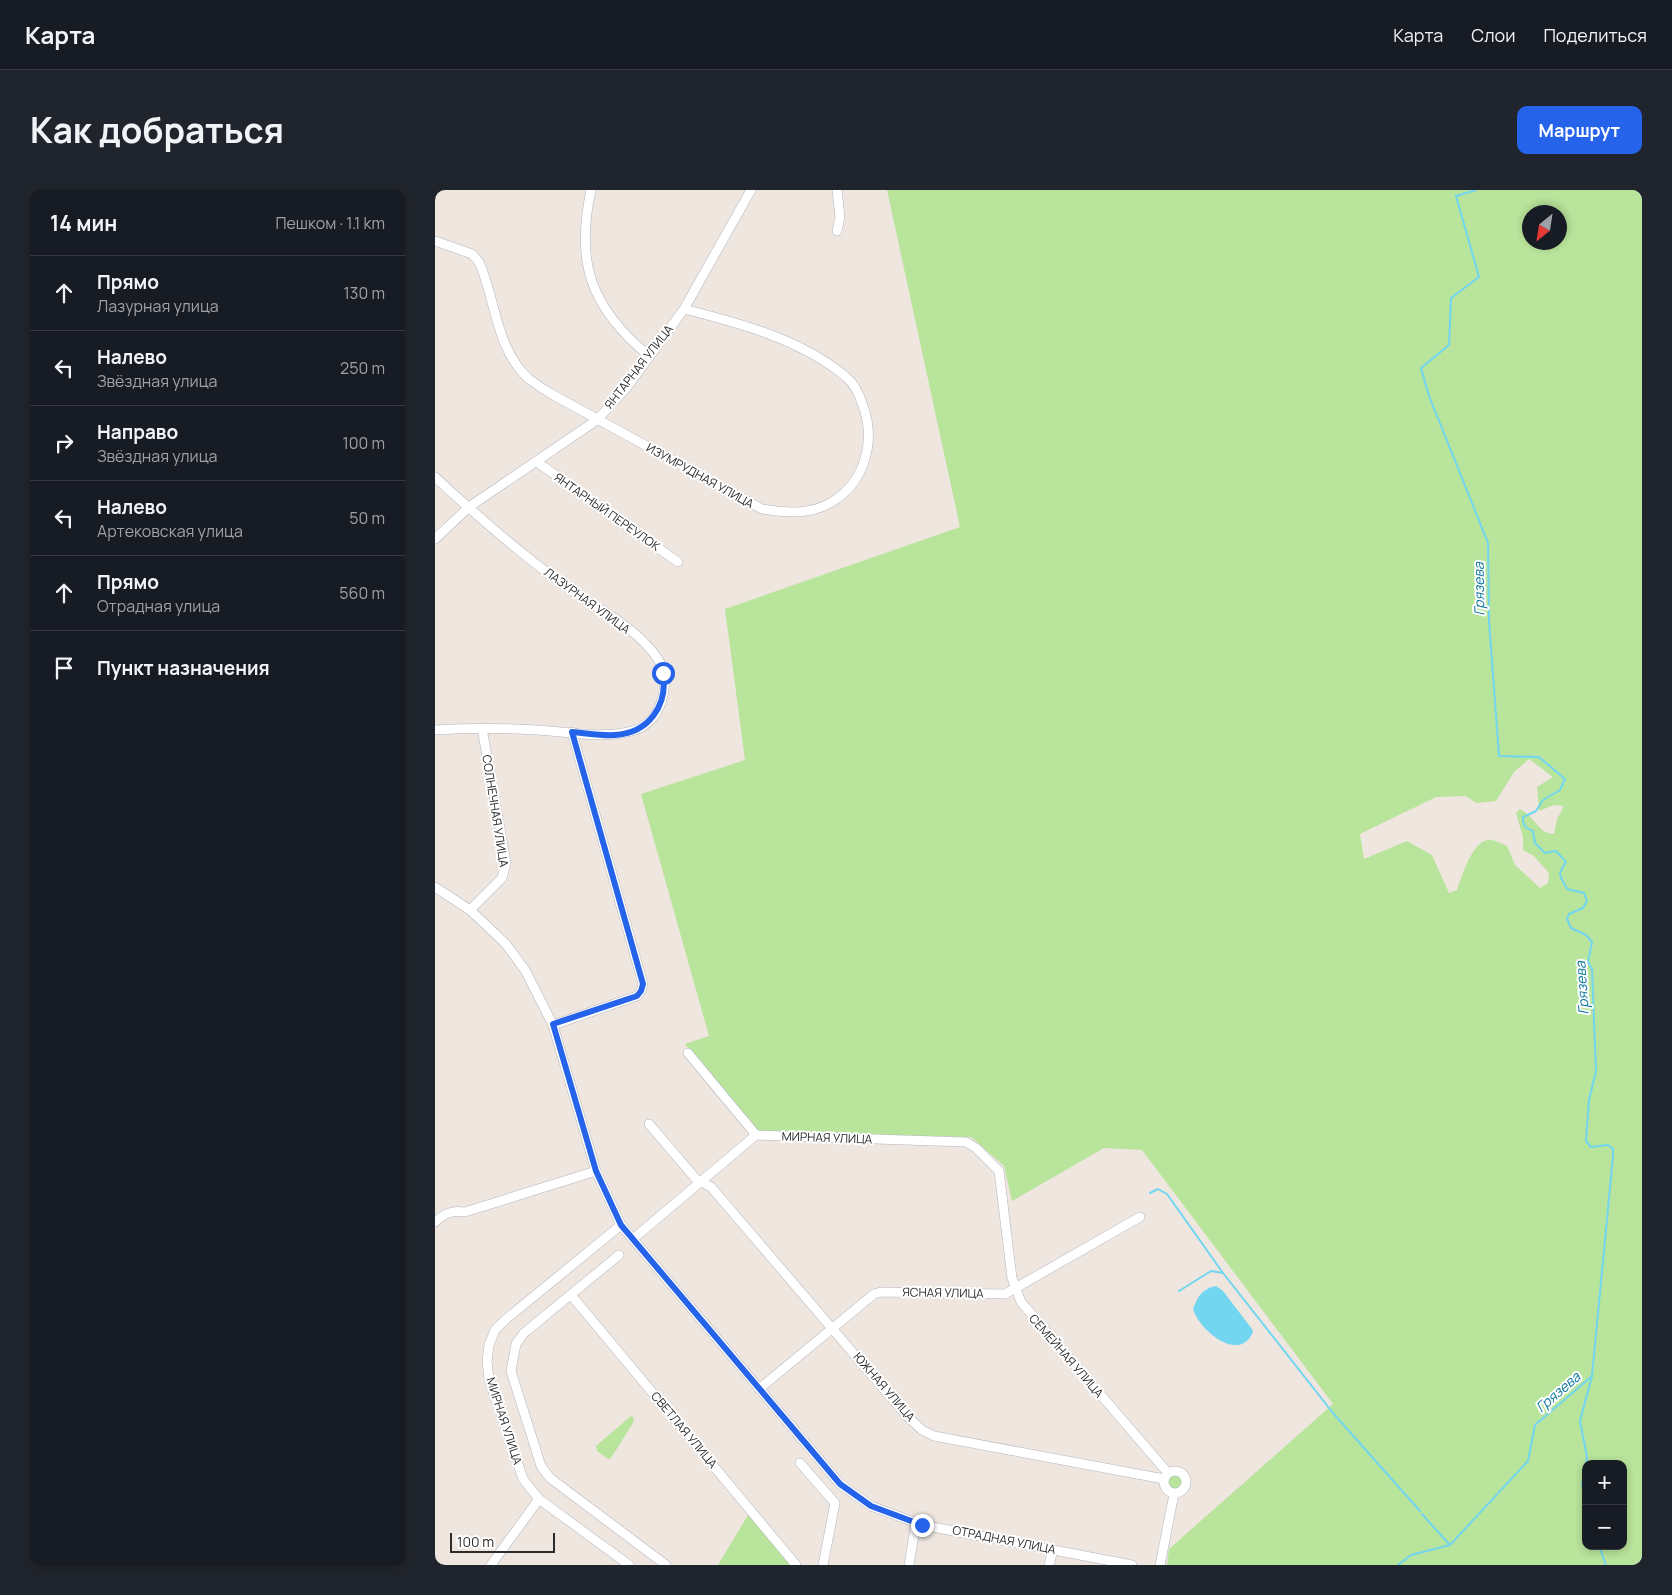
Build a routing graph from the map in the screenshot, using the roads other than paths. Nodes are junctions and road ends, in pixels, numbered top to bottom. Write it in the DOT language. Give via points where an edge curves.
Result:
graph roads {
  1 [pos="591,190"];
  2 [pos="751,190"];
  3 [pos="837,190"];
  4 [pos="837,231"];
  5 [pos="435,241"];
  6 [pos="684,309"];
  7 [pos="649,356"];
  8 [pos="597,420"];
  9 [pos="537,462"];
  10 [pos="435,477"];
  11 [pos="469,508"];
  12 [pos="435,539"];
  13 [pos="678,562"];
  14 [pos="482,728"];
  15 [pos="435,730"];
  16 [pos="572,732"];
  17 [pos="435,887"];
  18 [pos="470,910"];
  19 [pos="553,1024"];
  20 [pos="688,1053"];
  21 [pos="649,1124"];
  22 [pos="756,1135"];
  23 [pos="596,1171"];
  24 [pos="703,1181"];
  25 [pos="1140,1217"];
  26 [pos="1005,1219"];
  27 [pos="435,1222"];
  28 [pos="621,1225"];
  29 [pos="633,1239"];
  30 [pos="619,1255"];
  31 [pos="1015,1290"];
  32 [pos="571,1295"];
  33 [pos="833,1328"];
  34 [pos="759,1388"];
  35 [pos="799,1463"];
  36 [pos="1166,1476"];
  37 [pos="1173,1494"];
  38 [pos="539,1499"];
  39 [pos="916,1523"];
  40 [pos="1053,1550"];
  41 [pos="491,1565"];
  42 [pos="629,1565"];
  43 [pos="666,1565"];
  44 [pos="796,1565"];
  45 [pos="823,1565"];
  46 [pos="909,1565"];
  47 [pos="1049,1565"];
  48 [pos="1132,1565"];
  49 [pos="1160,1565"];
  1 -- 7 [label="street" via="584,220 584,248 591,278 601,302 618,326"];
  2 -- 6 [label="street, ЯНТАРНАЯ УЛИЦА"];
  3 -- 4 [label="street" via="840,217"];
  5 -- 8 [label="street, ИЗУМРУДНАЯ УЛИЦА" via="472,254 479,262 501,334 513,358 529,378"];
  6 -- 7 [label="street, ЯНТАРНАЯ УЛИЦА"];
  6 -- 8 [label="street, ИЗУМРУДНАЯ УЛИЦА" via="767,331 847,378 859,394 870,434 861,470 849,487 832,502 808,511 786,513 762,509"];
  7 -- 8 [label="street, ЯНТАРНАЯ УЛИЦА"];
  8 -- 9 [label="street, ЯНТАРНАЯ УЛИЦА"];
  9 -- 11 [label="street, ЯНТАРНАЯ УЛИЦА"];
  9 -- 13 [label="street, ЯНТАРНЫЙ ПЕРЕУЛОК"];
  10 -- 11 [label="street, ЛАЗУРНАЯ УЛИЦА"];
  11 -- 12 [label="street, ЯНТАРНАЯ УЛИЦА"];
  11 -- 16 [label="street, ЛАЗУРНАЯ УЛИЦА" via="512,546 626,627 658,660 665,693 661,704 645,723 635,731 615,735"];
  14 -- 15 [label="street, ЛАЗУРНАЯ УЛИЦА"];
  14 -- 16 [label="street, ЛАЗУРНАЯ УЛИЦА"];
  14 -- 18 [label="street, СОЛНЕЧНАЯ УЛИЦА" via="506,863 502,878"];
  16 -- 19 [label="street" via="643,984 637,996"];
  17 -- 18 [label="street, ОТРАДНАЯ УЛИЦА"];
  18 -- 19 [label="street, ОТРАДНАЯ УЛИЦА" via="505,943 525,970"];
  19 -- 23 [label="street, ОТРАДНАЯ УЛИЦА"];
  20 -- 22 [label="street"];
  21 -- 24 [label="street, ЮЖНАЯ УЛИЦА" via="697,1179"];
  22 -- 24 [label="street"];
  22 -- 26 [label="street, МИРНАЯ УЛИЦА" via="965,1142 976,1148 999,1172"];
  23 -- 27 [label="street" via="465,1212 446,1213"];
  23 -- 28 [label="street, ОТРАДНАЯ УЛИЦА"];
  24 -- 29 [label="street"];
  24 -- 33 [label="street, ЮЖНАЯ УЛИЦА"];
  25 -- 31 [label="street, ЯСНАЯ УЛИЦА"];
  26 -- 31 [label="street, СЕМЕЙНАЯ УЛИЦА"];
  28 -- 29 [label="street, ОТРАДНАЯ УЛИЦА"];
  28 -- 38 [label="street, МИРНАЯ УЛИЦА" via="505,1320 495,1330 489,1345 489,1379 523,1479"];
  29 -- 34 [label="street, ОТРАДНАЯ УЛИЦА"];
  30 -- 32 [label="street, МИРНАЯ УЛИЦА"];
  31 -- 33 [label="street, ЯСНАЯ УЛИЦА" via="998,1295 881,1292 874,1294"];
  31 -- 36 [label="street, СЕМЕЙНАЯ УЛИЦА" via="1021,1302"];
  32 -- 43 [label="street, МИРНАЯ УЛИЦА" via="525,1333 512,1356 511,1370 541,1466 564,1490"];
  32 -- 44 [label="street, СВЕТЛАЯ УЛИЦА"];
  33 -- 34 [label="street, ЯСНАЯ УЛИЦА"];
  33 -- 36 [label="street, ЮЖНАЯ УЛИЦА" via="907,1416 922,1430 935,1436"];
  34 -- 39 [label="street, ОТРАДНАЯ УЛИЦА" via="840,1484 871,1506"];
  35 -- 45 [label="street" via="835,1503"];
  36 -- 37 [label="street" via="1164,1487"];
  36 -- 37 [label="street" via="1180,1472 1186,1480 1183,1490"];
  37 -- 49 [label="street"];
  38 -- 41 [label="street"];
  38 -- 42 [label="street, МИРНАЯ УЛИЦА"];
  39 -- 40 [label="street, ОТРАДНАЯ УЛИЦА"];
  39 -- 46 [label="street"];
  40 -- 47 [label="street"];
  40 -- 48 [label="street, ОТРАДНАЯ УЛИЦА"];
}
